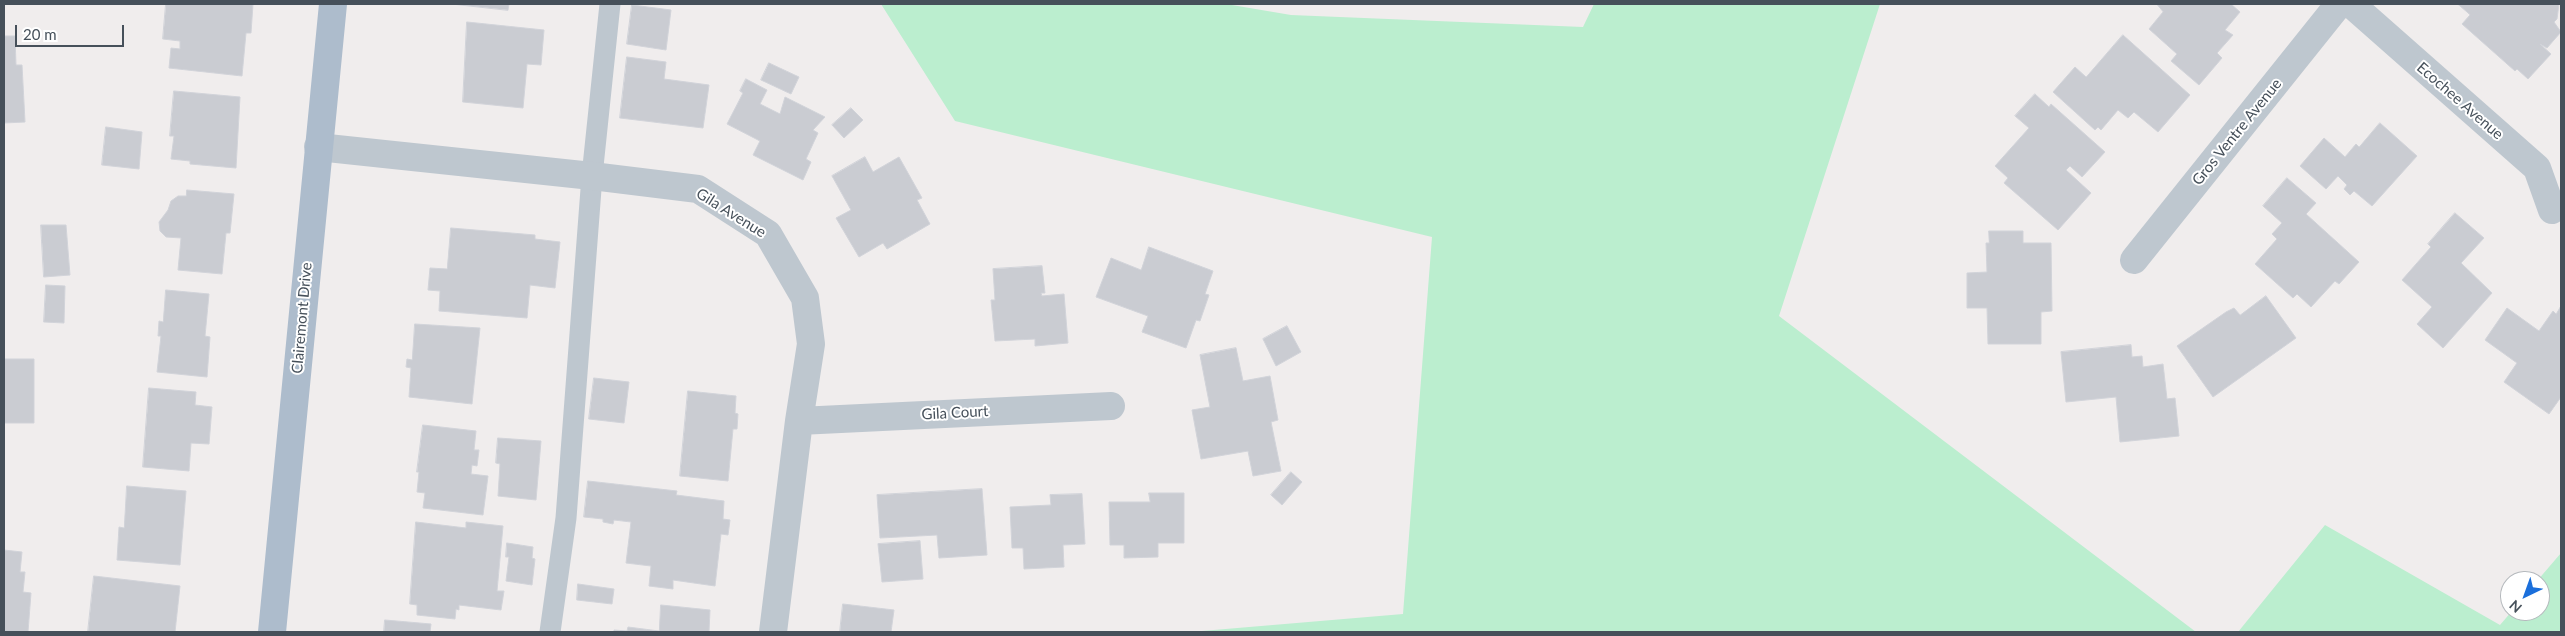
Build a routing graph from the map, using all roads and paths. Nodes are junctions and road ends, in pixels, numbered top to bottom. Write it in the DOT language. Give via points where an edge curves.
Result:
graph roads {
  1 [pos="333,4"];
  2 [pos="610,4"];
  3 [pos="2339,4"];
  4 [pos="2351,4"];
  5 [pos="318,147"];
  6 [pos="592,176"];
  7 [pos="2552,210"];
  8 [pos="2134,260"];
  9 [pos="1111,406"];
  10 [pos="799,421"];
  11 [pos="272,632"];
  12 [pos="550,632"];
  13 [pos="773,632"];
  1 -- 5 [label="main road, Clairemont Drive"];
  2 -- 6 [label="lane"];
  3 -- 8 [label="street, Gros Ventre Avenue"];
  4 -- 7 [label="street, Ecochee Avenue" via="2537,168"];
  5 -- 6 [label="street, Gila Avenue"];
  5 -- 11 [label="main road, Clairemont Drive"];
  6 -- 10 [label="street, Gila Avenue" via="698,190 768,234 805,298 811,344"];
  6 -- 12 [label="lane" via="566,518"];
  9 -- 10 [label="street, Gila Court"];
  10 -- 13 [label="street, Gila Avenue"];
}
